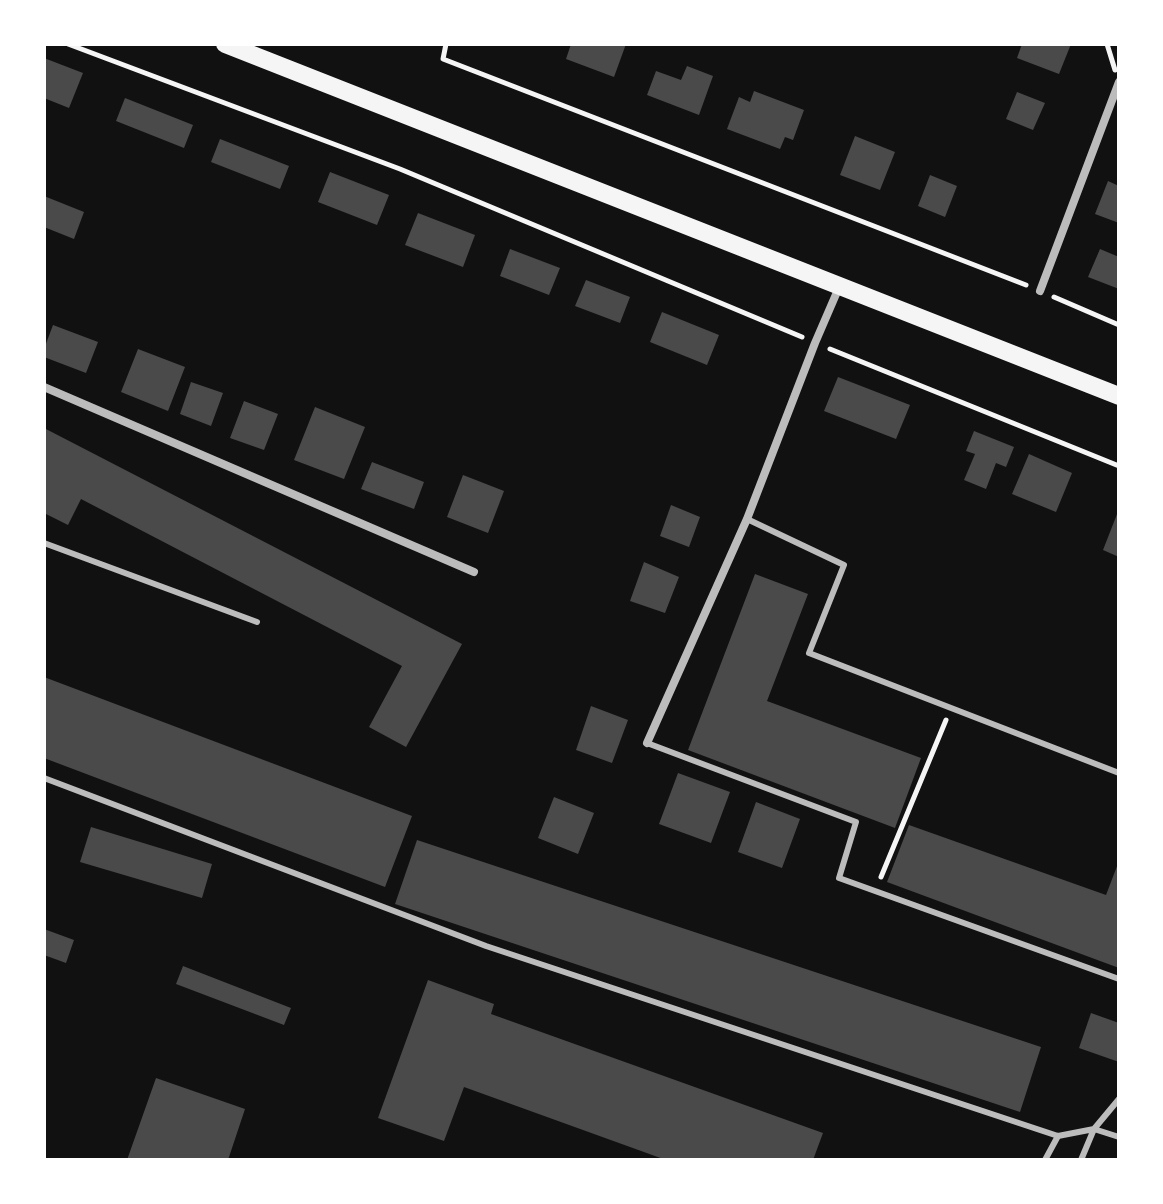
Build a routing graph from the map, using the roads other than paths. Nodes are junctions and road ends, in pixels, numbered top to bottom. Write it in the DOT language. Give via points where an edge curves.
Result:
graph roads {
  1 [pos="225,44"];
  2 [pos="1119,82"];
  3 [pos="841,284"];
  4 [pos="1040,291"];
  5 [pos="44,387"];
  6 [pos="1119,396"];
  7 [pos="747,519"];
  8 [pos="44,543"];
  9 [pos="474,572"];
  10 [pos="257,622"];
  11 [pos="647,743"];
  12 [pos="1119,773"];
  13 [pos="44,778"];
  14 [pos="1119,979"];
  15 [pos="1119,1099"];
  16 [pos="1094,1129"];
  17 [pos="1058,1136"];
  18 [pos="1119,1137"];
  19 [pos="1045,1160"];
  20 [pos="1081,1160"];
  1 -- 3 [label="main road"];
  2 -- 4 [label="street"];
  3 -- 6 [label="main road"];
  3 -- 7 [label="street"];
  5 -- 9 [label="street"];
  7 -- 11 [label="street"];
  7 -- 12 [label="lane" via="844,565 809,653"];
  8 -- 10 [label="lane"];
  11 -- 14 [label="lane" via="856,822 839,878"];
  13 -- 17 [label="lane" via="486,946"];
  15 -- 16 [label="lane"];
  16 -- 17 [label="lane"];
  16 -- 18 [label="lane"];
  16 -- 20 [label="lane"];
  17 -- 19 [label="lane"];
}
